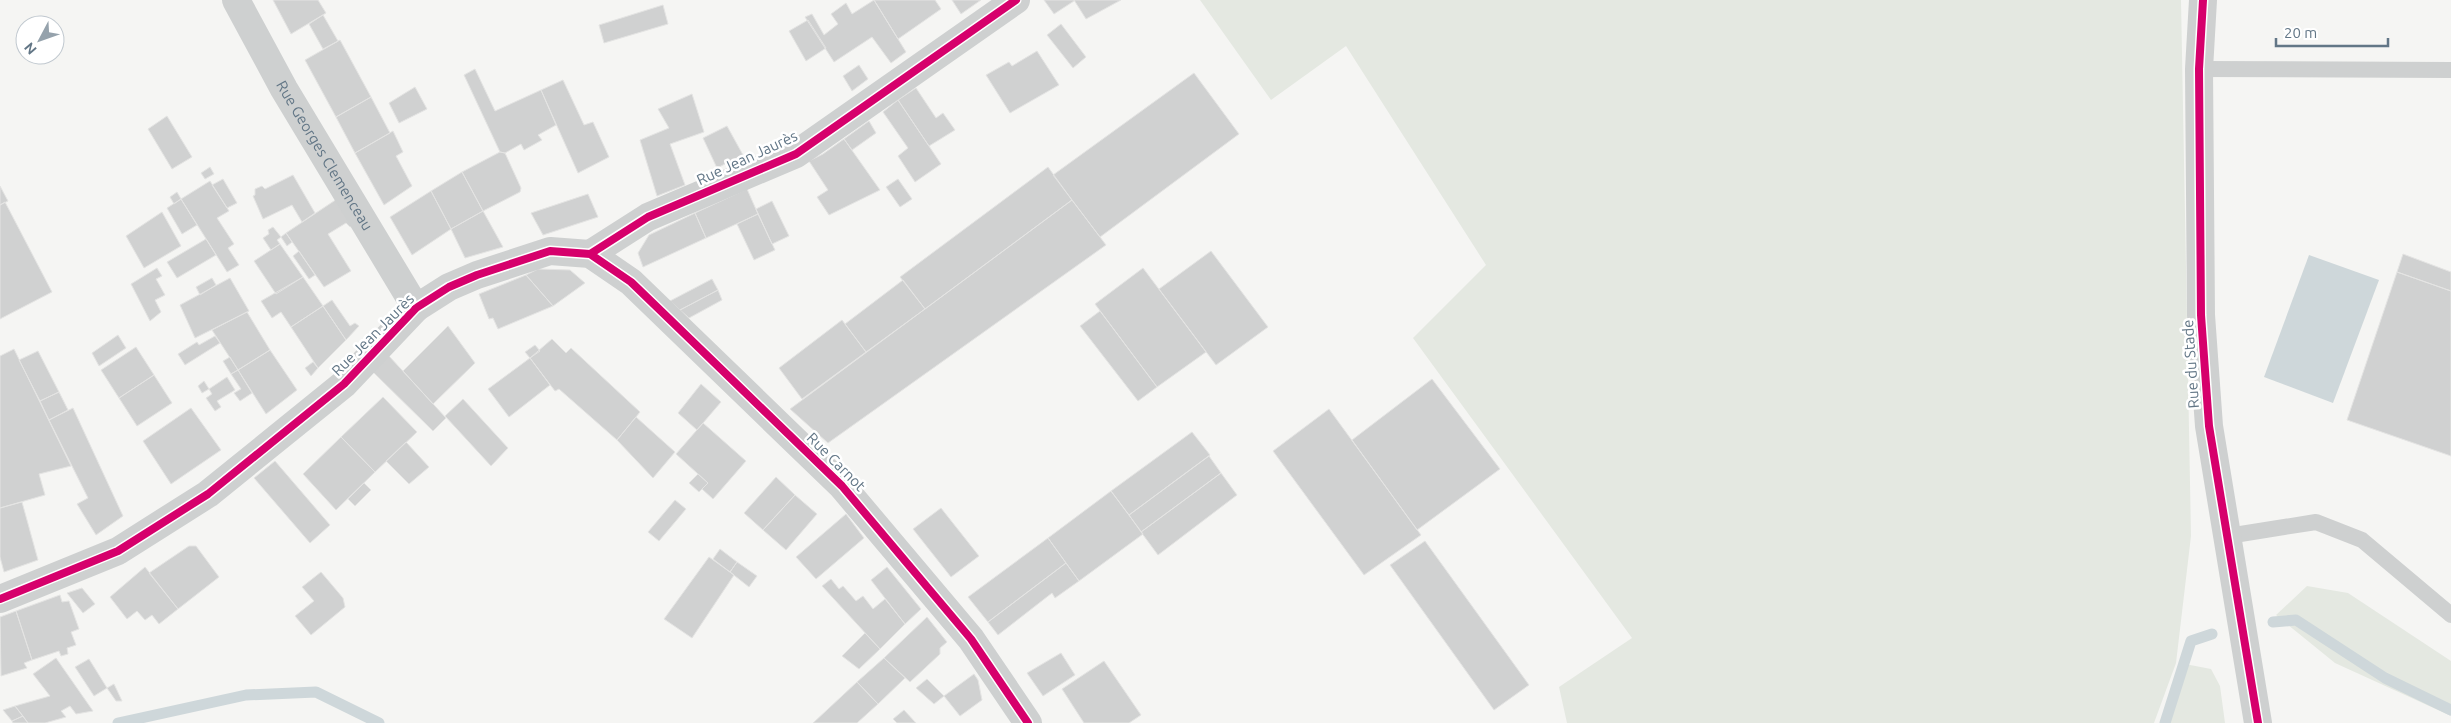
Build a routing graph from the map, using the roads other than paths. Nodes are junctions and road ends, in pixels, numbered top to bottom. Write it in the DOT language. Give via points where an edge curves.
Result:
graph roads {
  1 [pos="236,0"];
  2 [pos="1016,0"];
  3 [pos="2203,0"];
  4 [pos="2199,69"];
  5 [pos="2451,70"];
  6 [pos="590,254"];
  7 [pos="416,308"];
  8 [pos="2228,536"];
  9 [pos="0,599"];
  10 [pos="2451,614"];
  11 [pos="1028,723"];
  12 [pos="2258,723"];
  1 -- 7 [label="street, Rue Georges Clemenceau" via="284,90"];
  2 -- 6 [label="street, Rue Jean Jaurès" via="796,154 648,217"];
  3 -- 4 [label="street, Rue du Stade"];
  4 -- 5 [label="lane"];
  4 -- 8 [label="street, Rue du Stade" via="2201,315 2209,426"];
  6 -- 7 [label="street, Rue Jean Jaurès" via="550,251 477,275 449,287"];
  6 -- 11 [label="street, Rue Carnot" via="631,282 842,486 971,638"];
  7 -- 9 [label="street, Rue Jean Jaurès" via="344,384 208,494 118,551"];
  8 -- 10 [label="lane" via="2316,522 2362,540"];
  8 -- 12 [label="street, Rue du Stade"];
}
